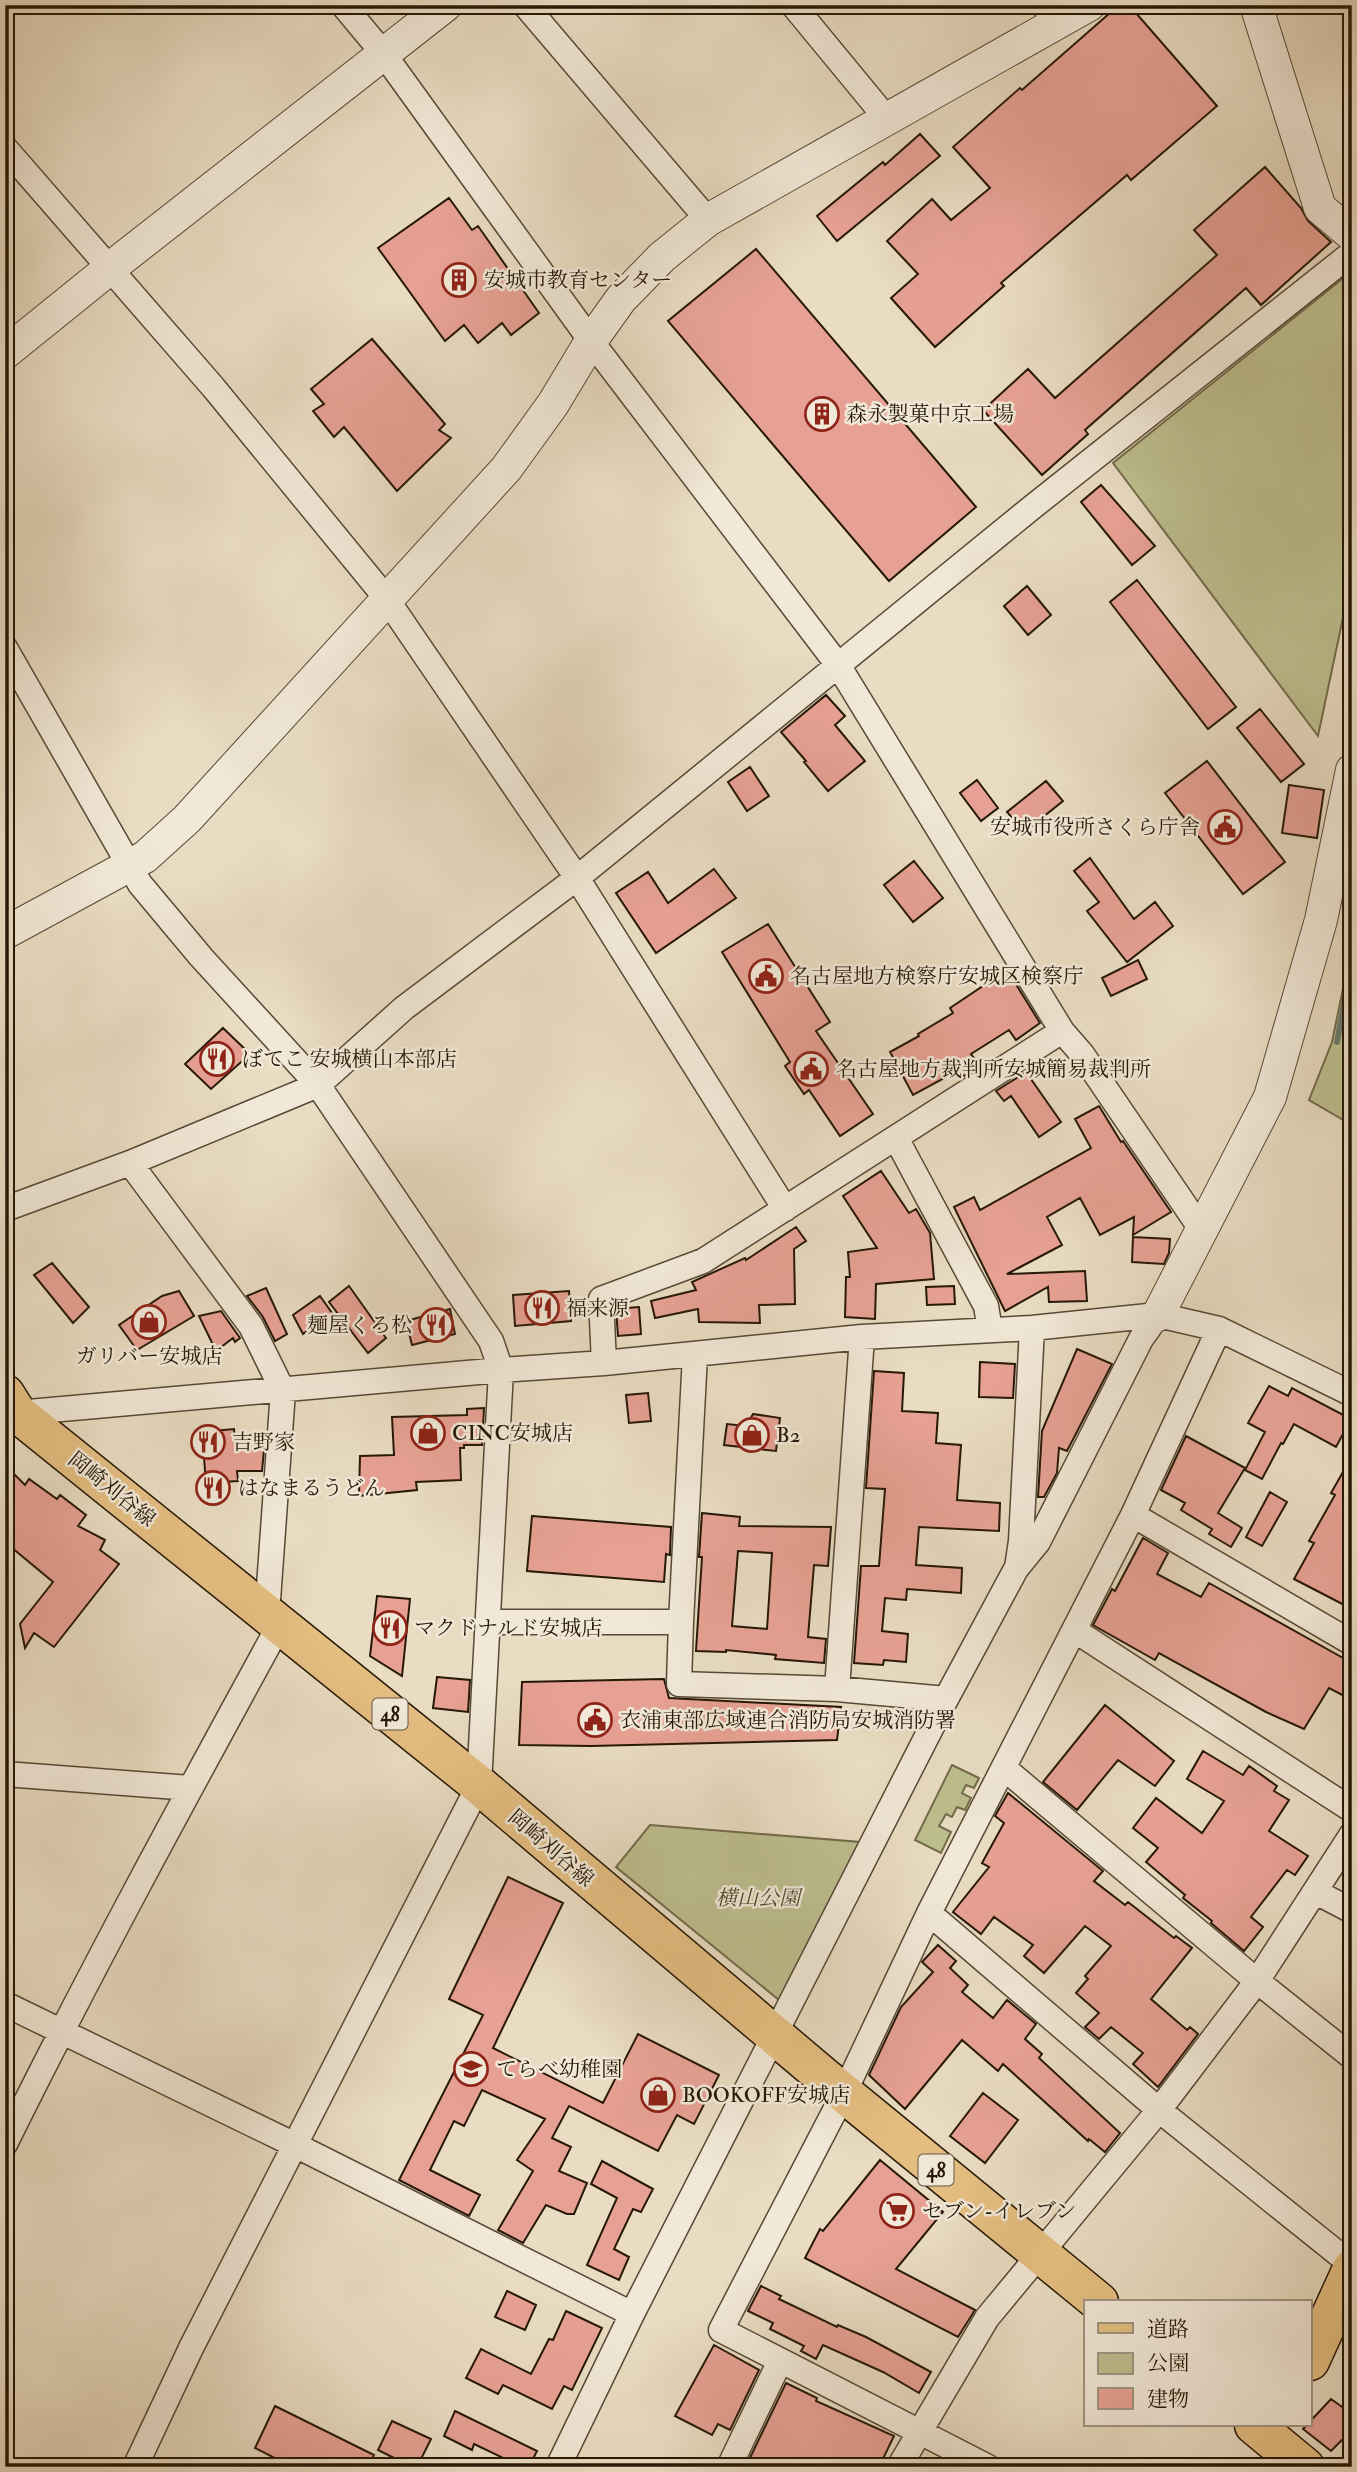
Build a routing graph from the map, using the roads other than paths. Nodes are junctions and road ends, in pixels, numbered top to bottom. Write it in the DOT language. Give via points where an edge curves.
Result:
graph roads {
  1 [pos="343,5"];
  2 [pos="446,5"];
  3 [pos="524,5"];
  4 [pos="793,5"];
  5 [pos="1089,5"];
  6 [pos="1256,5"];
  7 [pos="1051,14"];
  8 [pos="383,53"];
  9 [pos="887,119"];
  10 [pos="5,148"];
  11 [pos="708,220"];
  12 [pos="1352,235"];
  13 [pos="1352,253"];
  14 [pos="109,269"];
  15 [pos="591,341"];
  16 [pos="5,353"];
  17 [pos="386,598"];
  18 [pos="5,648"];
  19 [pos="838,665"];
  20 [pos="1352,770"];
  21 [pos="129,867"];
  22 [pos="577,878"];
  23 [pos="5,933"];
  24 [pos="1062,1031"];
  25 [pos="318,1085"];
  26 [pos="896,1138"];
  27 [pos="131,1163"];
  28 [pos="5,1209"];
  29 [pos="785,1209"];
  30 [pos="1201,1229"];
  31 [pos="1158,1315"];
  32 [pos="1032,1328"];
  33 [pos="1219,1329"];
  34 [pos="990,1330"];
  35 [pos="862,1337"];
  36 [pos="695,1354"];
  37 [pos="604,1363"];
  38 [pos="501,1370"];
  39 [pos="283,1391"];
  40 [pos="1352,1394"];
  41 [pos="9,1411"];
  42 [pos="1133,1515"];
  43 [pos="1016,1569"];
  44 [pos="273,1619"];
  45 [pos="489,1622"];
  46 [pos="681,1622"];
  47 [pos="1074,1630"];
  48 [pos="1352,1643"];
  49 [pos="837,1689"];
  50 [pos="946,1699"];
  51 [pos="1005,1769"];
  52 [pos="5,1774"];
  53 [pos="479,1785"];
  54 [pos="190,1788"];
  55 [pos="1352,1810"];
  56 [pos="1352,1834"];
  57 [pos="1316,1892"];
  58 [pos="1352,1911"];
  59 [pos="929,1913"];
  60 [pos="1257,1981"];
  61 [pos="5,2004"];
  62 [pos="61,2031"];
  63 [pos="775,2036"];
  64 [pos="1352,2057"];
  65 [pos="844,2094"];
  66 [pos="1159,2110"];
  67 [pos="5,2144"];
  68 [pos="295,2144"];
  69 [pos="1039,2255"];
  70 [pos="1352,2267"];
  71 [pos="1096,2300"];
  72 [pos="632,2314"];
  73 [pos="1312,2357"];
  74 [pos="780,2361"];
  75 [pos="920,2433"];
  76 [pos="1267,2439"];
  77 [pos="135,2467"];
  78 [pos="558,2467"];
  79 [pos="729,2467"];
  80 [pos="899,2467"];
  81 [pos="988,2467"];
  82 [pos="1305,2467"];
  1 -- 8 [label="street"];
  2 -- 8 [label="street"];
  3 -- 11 [label="street"];
  4 -- 9 [label="street"];
  5 -- 7 [label="street"];
  6 -- 12 [label="street" via="1320,208"];
  7 -- 9 [label="street"];
  8 -- 14 [label="street"];
  8 -- 15 [label="street"];
  9 -- 11 [label="street"];
  10 -- 14 [label="street"];
  11 -- 15 [label="street" via="642,276"];
  13 -- 19 [label="street"];
  14 -- 16 [label="street"];
  14 -- 17 [label="street" via="213,387"];
  15 -- 17 [label="street" via="506,469"];
  15 -- 19 [label="street"];
  17 -- 21 [label="street" via="187,819"];
  17 -- 22 [label="street"];
  18 -- 21 [label="street"];
  19 -- 22 [label="street"];
  19 -- 24 [label="street"];
  20 -- 30 [label="street" via="1321,919 1270,1097"];
  21 -- 23 [label="street"];
  21 -- 25 [label="street" via="201,957"];
  22 -- 25 [label="street" via="404,1008"];
  22 -- 29 [label="street"];
  24 -- 26 [label="street"];
  24 -- 30 [label="street"];
  25 -- 27 [label="street"];
  25 -- 38 [label="street" via="491,1341"];
  26 -- 29 [label="street"];
  26 -- 34 [label="street" via="986,1306"];
  27 -- 28 [label="street"];
  27 -- 39 [label="street" via="251,1326"];
  29 -- 37 [label="street" via="703,1261 601,1299"];
  30 -- 31 [label="street"];
  31 -- 32 [label="street"];
  31 -- 33 [label="street"];
  31 -- 43 [label="street" via="1141,1339 1038,1542"];
  32 -- 34 [label="street"];
  32 -- 43 [label="street"];
  33 -- 40 [label="street"];
  33 -- 42 [label="street"];
  34 -- 35 [label="street"];
  35 -- 36 [label="street"];
  35 -- 49 [label="street"];
  36 -- 37 [label="street"];
  36 -- 46 [label="street"];
  37 -- 38 [label="street"];
  38 -- 39 [label="street"];
  38 -- 45 [label="street"];
  39 -- 41 [label="street"];
  39 -- 44 [label="street"];
  41 -- 44 [label="main road, 岡崎刈谷線 / 48"];
  42 -- 47 [label="street"];
  42 -- 48 [label="street"];
  43 -- 50 [label="street"];
  44 -- 53 [label="main road, 岡崎刈谷線 / 48"];
  44 -- 54 [label="street"];
  45 -- 46 [label="street"];
  45 -- 53 [label="street"];
  46 -- 49 [label="street" via="679,1684"];
  47 -- 51 [label="street"];
  47 -- 55 [label="street"];
  49 -- 50 [label="street"];
  50 -- 63 [label="street"];
  51 -- 59 [label="street"];
  51 -- 60 [label="street"];
  52 -- 54 [label="street"];
  53 -- 63 [label="main road, 岡崎刈谷線 / 48"];
  53 -- 68 [label="street"];
  54 -- 62 [label="street"];
  56 -- 57 [label="street"];
  57 -- 58 [label="street"];
  57 -- 60 [label="street"];
  59 -- 65 [label="street"];
  59 -- 66 [label="street"];
  60 -- 64 [label="street"];
  60 -- 66 [label="street"];
  61 -- 62 [label="street"];
  62 -- 67 [label="street"];
  62 -- 68 [label="street"];
  63 -- 65 [label="main road, 岡崎刈谷線 / 48"];
  63 -- 72 [label="street"];
  65 -- 69 [label="main road, 岡崎刈谷線 / 48"];
  65 -- 74 [label="street" via="721,2330"];
  66 -- 69 [label="street"];
  66 -- 70 [label="street"];
  68 -- 72 [label="street"];
  68 -- 77 [label="street"];
  69 -- 71 [label="main road, 岡崎刈谷線 / 48"];
  69 -- 75 [label="street" via="987,2318"];
  70 -- 73 [label="main road"];
  72 -- 78 [label="street"];
  74 -- 75 [label="street"];
  74 -- 79 [label="street"];
  75 -- 80 [label="street"];
  75 -- 81 [label="street"];
  76 -- 82 [label="main road"];
}
